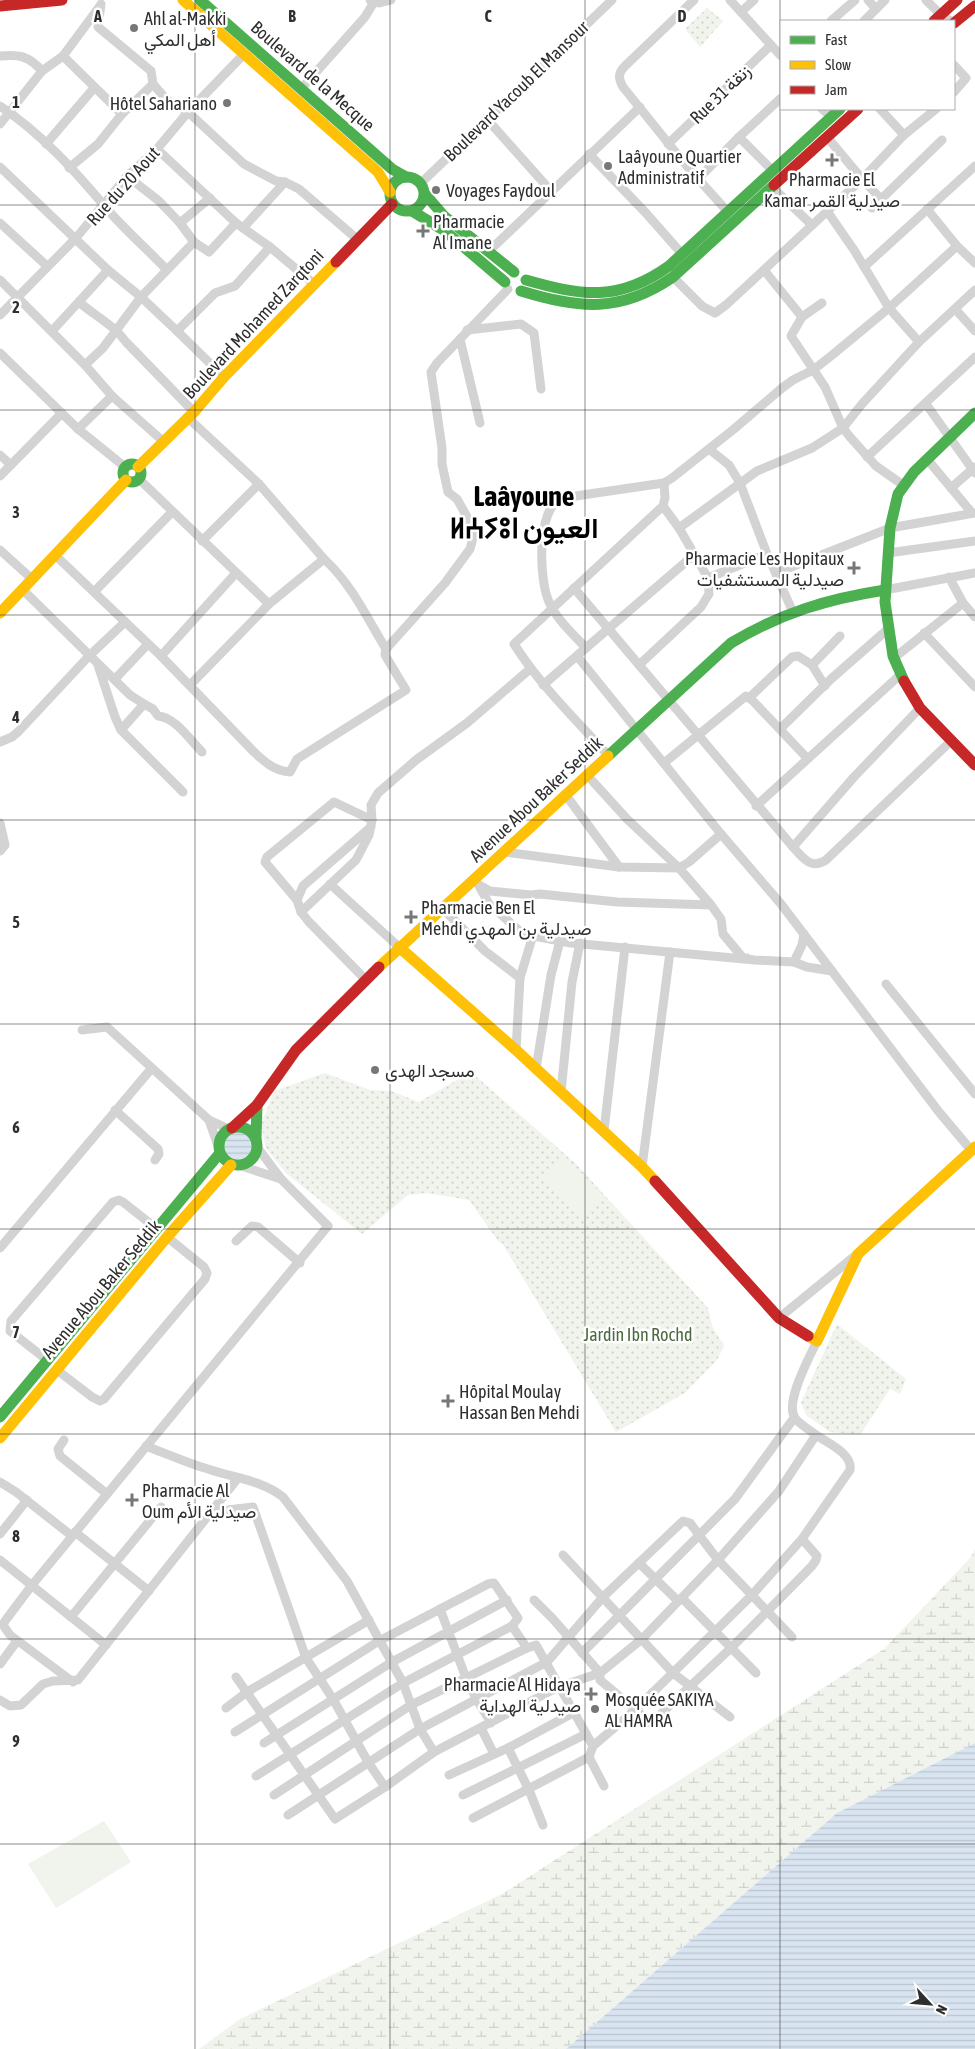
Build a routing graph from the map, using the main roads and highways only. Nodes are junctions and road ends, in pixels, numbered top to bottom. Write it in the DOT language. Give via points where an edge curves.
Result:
graph roads {
  1 [pos="62,0"];
  2 [pos="183,0"];
  3 [pos="200,0"];
  4 [pos="957,0"];
  5 [pos="0,6"];
  6 [pos="975,6"];
  7 [pos="942,19"];
  8 [pos="955,22"];
  9 [pos="839,110"];
  10 [pos="857,110"];
  11 [pos="406,177"];
  12 [pos="423,188"];
  13 [pos="390,192"];
  14 [pos="392,204"];
  15 [pos="412,211"];
  16 [pos="514,272"];
  17 [pos="526,280"];
  18 [pos="507,286"];
  19 [pos="521,291"];
  20 [pos="975,413"];
  21 [pos="138,467"];
  22 [pos="126,480"];
  23 [pos="886,590"];
  24 [pos="0,612"];
  25 [pos="974,763"];
  26 [pos="399,947"];
  27 [pos="257,1105"];
  28 [pos="231,1128"];
  29 [pos="257,1143"];
  30 [pos="219,1151"];
  31 [pos="974,1151"];
  32 [pos="236,1165"];
  33 [pos="0,1417"];
  34 [pos="0,1438"];
  1 -- 5 [label="main road"];
  2 -- 13 [label="main road" via="378,172"];
  3 -- 11 [label="main road, Boulevard de la Mecque" via="392,169"];
  4 -- 7 [label="main road"];
  6 -- 8 [label="main road"];
  9 -- 17 [label="main road" via="653,279 634,288 600,294"];
  10 -- 19 [label="main road" via="673,277 644,296 612,304 568,303"];
  11 -- 12 [label="main road" via="416,179"];
  11 -- 13 [label="main road" via="395,182"];
  12 -- 15 [label="main road" via="422,204"];
  12 -- 16 [label="main road" via="444,216"];
  13 -- 14 [label="main road"];
  14 -- 15 [label="main road" via="401,211"];
  14 -- 21 [label="main road, Boulevard Mohamed Zarqtoni"];
  15 -- 18 [label="main road" via="445,231"];
  16 -- 17 [label="main road" via="520,272"];
  16 -- 18 [label="main road" via="507,277"];
  17 -- 19 [label="main road"];
  18 -- 19 [label="main road" via="514,292"];
  20 -- 23 [label="main road" via="903,486 895,502 890,528"];
  21 -- 22 [label="main road" via="132,464 125,468"];
  21 -- 22 [label="main road" via="141,473 139,480 132,483"];
  22 -- 24 [label="main road"];
  23 -- 25 [label="main road" via="888,629 900,675 920,708"];
  23 -- 26 [label="main road, Avenue Abou Baker Seddik" via="822,601 792,610 731,643 504,852 476,883"];
  26 -- 27 [label="main road, Avenue Abou Baker Seddik" via="296,1050"];
  26 -- 31 [label="main road" via="642,1167 779,1318 817,1341 858,1254"];
  27 -- 28 [label="main road, Avenue Abou Baker Seddik"];
  27 -- 29 [label="main road"];
  28 -- 29 [label="main road" via="244,1128 253,1134"];
  28 -- 30 [label="main road" via="221,1137"];
  29 -- 32 [label="main road" via="254,1157 246,1164"];
  30 -- 32 [label="main road" via="226,1162"];
  30 -- 33 [label="main road, Avenue Abou Baker Seddik"];
  32 -- 34 [label="main road, Avenue Abou Baker Seddik" via="167,1237"];
}
